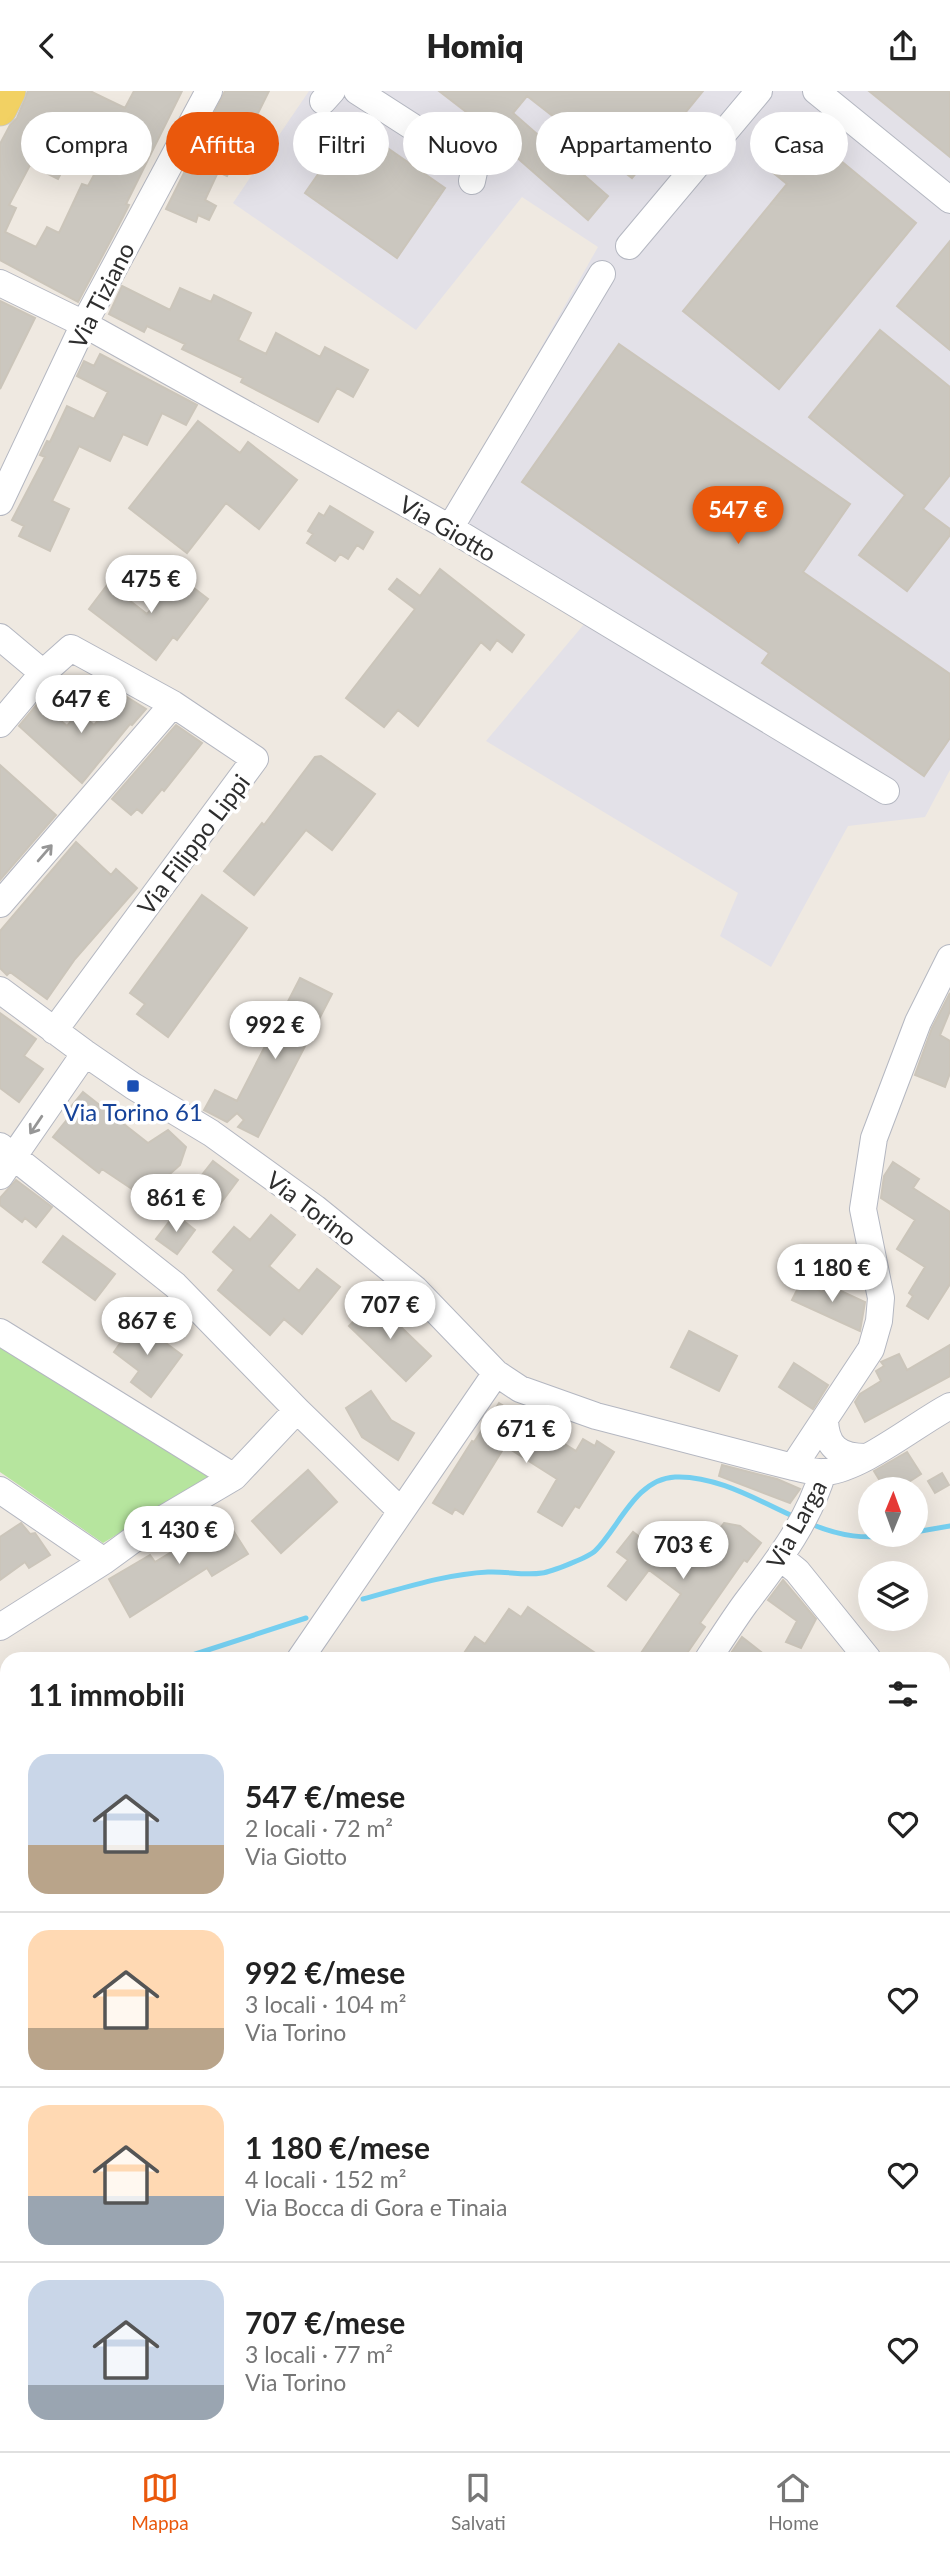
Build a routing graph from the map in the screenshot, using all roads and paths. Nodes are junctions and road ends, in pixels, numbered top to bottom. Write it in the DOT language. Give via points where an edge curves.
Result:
graph roads {
  1 [pos="9,91"];
  2 [pos="209,91"];
  3 [pos="357,91"];
  4 [pos="759,91"];
  5 [pos="816,91"];
  6 [pos="0,109"];
  7 [pos="472,181"];
  8 [pos="950,200"];
  9 [pos="629,246"];
  10 [pos="602,274"];
  11 [pos="0,283"];
  12 [pos="84,324"];
  13 [pos="0,502"];
  14 [pos="450,528"];
  15 [pos="0,636"];
  16 [pos="43,673"];
  17 [pos="173,704"];
  18 [pos="0,724"];
  19 [pos="886,792"];
  20 [pos="0,904"];
  21 [pos="950,958"];
  22 [pos="944,988"];
  23 [pos="0,990"];
  24 [pos="54,1031"];
  25 [pos="85,1053"];
  26 [pos="5,1160"];
  27 [pos="0,1332"];
  28 [pos="496,1373"];
  29 [pos="950,1405"];
  30 [pos="297,1410"];
  31 [pos="825,1420"];
  32 [pos="866,1457"];
  33 [pos="793,1467"];
  34 [pos="822,1472"];
  35 [pos="234,1477"];
  36 [pos="0,1490"];
  37 [pos="401,1511"];
  38 [pos="781,1558"];
  39 [pos="104,1561"];
  40 [pos="0,1627"];
  41 [pos="305,1652"];
  42 [pos="713,1652"];
  43 [pos="862,1652"];
  1 -- 6 [label="main road"];
  2 -- 12 [label="street, Via Tiziano"];
  3 -- 7 [label="street" via="475,167"];
  4 -- 9 [label="street"];
  5 -- 8 [label="street"];
  10 -- 14 [label="street"];
  11 -- 12 [label="street, Via Giotto"];
  12 -- 13 [label="street, Via Tiziano"];
  12 -- 14 [label="street, Via Giotto"];
  14 -- 19 [label="street, Via Giotto"];
  15 -- 16 [label="street"];
  16 -- 17 [label="street, Via Filippo Lippi" via="72,648"];
  16 -- 18 [label="street"];
  20 -- 17 [label="street, one-way"];
  17 -- 24 [label="street, Via Filippo Lippi" via="255,759"];
  21 -- 22 [label="street"];
  22 -- 31 [label="street" via="918,1022 874,1138 863,1209 881,1298 879,1321 871,1349"];
  23 -- 24 [label="street, Via Torino"];
  24 -- 25 [label="street, Via Torino"];
  25 -- 26 [label="street, one-way"];
  25 -- 28 [label="street, Via Torino" via="211,1133 316,1208 415,1289"];
  26 -- 30 [label="street" via="175,1285"];
  27 -- 35 [label="street"];
  28 -- 33 [label="street, Via Torino" via="520,1389 596,1416"];
  28 -- 37 [label="street"];
  29 -- 32 [label="street, Via Larga"];
  30 -- 35 [label="street"];
  30 -- 37 [label="street"];
  31 -- 32 [label="street" via="831,1445 851,1457"];
  31 -- 33 [label="street"];
  32 -- 34 [label="street, Via Larga"];
  33 -- 34 [label="street, Via Torino"];
  34 -- 38 [label="street, Via Larga"];
  35 -- 39 [label="street"];
  36 -- 39 [label="street"];
  37 -- 41 [label="street"];
  38 -- 42 [label="street, Via Larga"];
  38 -- 43 [label="street" via="797,1571"];
  39 -- 40 [label="street"];
}
